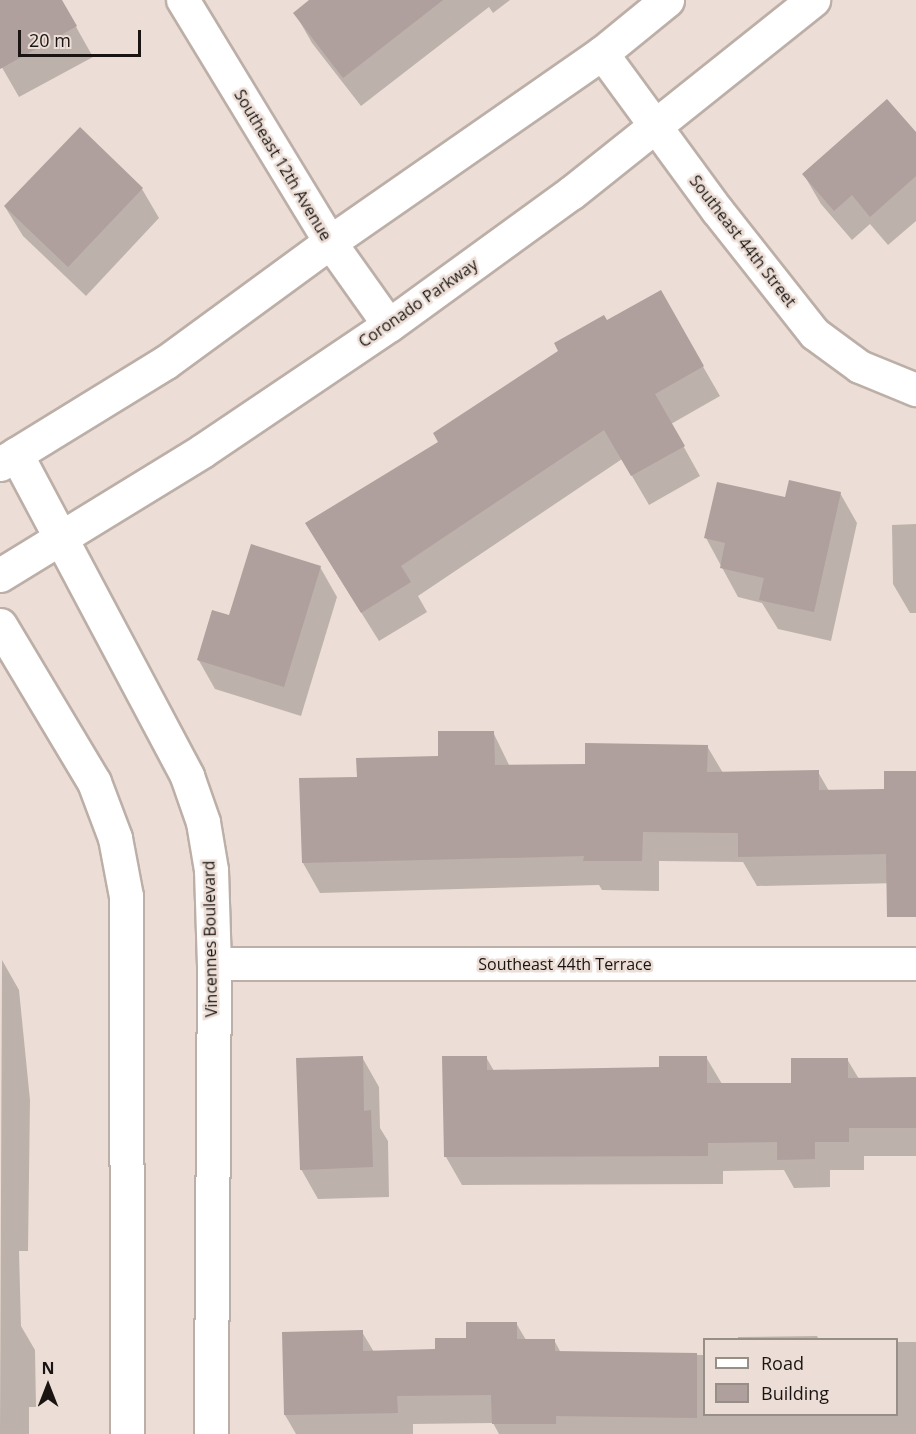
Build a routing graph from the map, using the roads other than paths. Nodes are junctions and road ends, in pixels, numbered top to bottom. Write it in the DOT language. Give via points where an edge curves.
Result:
graph roads {
  1 [pos="183,0"];
  2 [pos="667,0"];
  3 [pos="813,0"];
  4 [pos="602,53"];
  5 [pos="656,126"];
  6 [pos="330,242"];
  7 [pos="389,325"];
  8 [pos="916,390"];
  9 [pos="8,459"];
  10 [pos="59,540"];
  11 [pos="0,575"];
  12 [pos="0,625"];
  13 [pos="214,964"];
  14 [pos="916,964"];
  15 [pos="127,1434"];
  16 [pos="211,1434"];
  1 -- 6 [label="street, Southeast 12th Avenue"];
  2 -- 4 [label="street"];
  3 -- 5 [label="street, Coronado Parkway"];
  4 -- 5 [label="street, Southeast 44th Street"];
  4 -- 6 [label="street"];
  5 -- 7 [label="street, Coronado Parkway"];
  5 -- 8 [label="street, Southeast 44th Street" via="815,334 860,367"];
  6 -- 7 [label="street, Southeast 12th Avenue"];
  6 -- 9 [label="street" via="166,362"];
  7 -- 10 [label="street, Coronado Parkway" via="202,451"];
  9 -- 10 [label="street, Vincennes Boulevard"];
  10 -- 11 [label="street, Coronado Parkway"];
  10 -- 13 [label="street, Vincennes Boulevard" via="187,776 203,822 211,870"];
  12 -- 15 [label="street" via="94,782 115,838 126,896"];
  13 -- 14 [label="street, Southeast 44th Terrace"];
  13 -- 16 [label="street, Vincennes Boulevard"];
}
